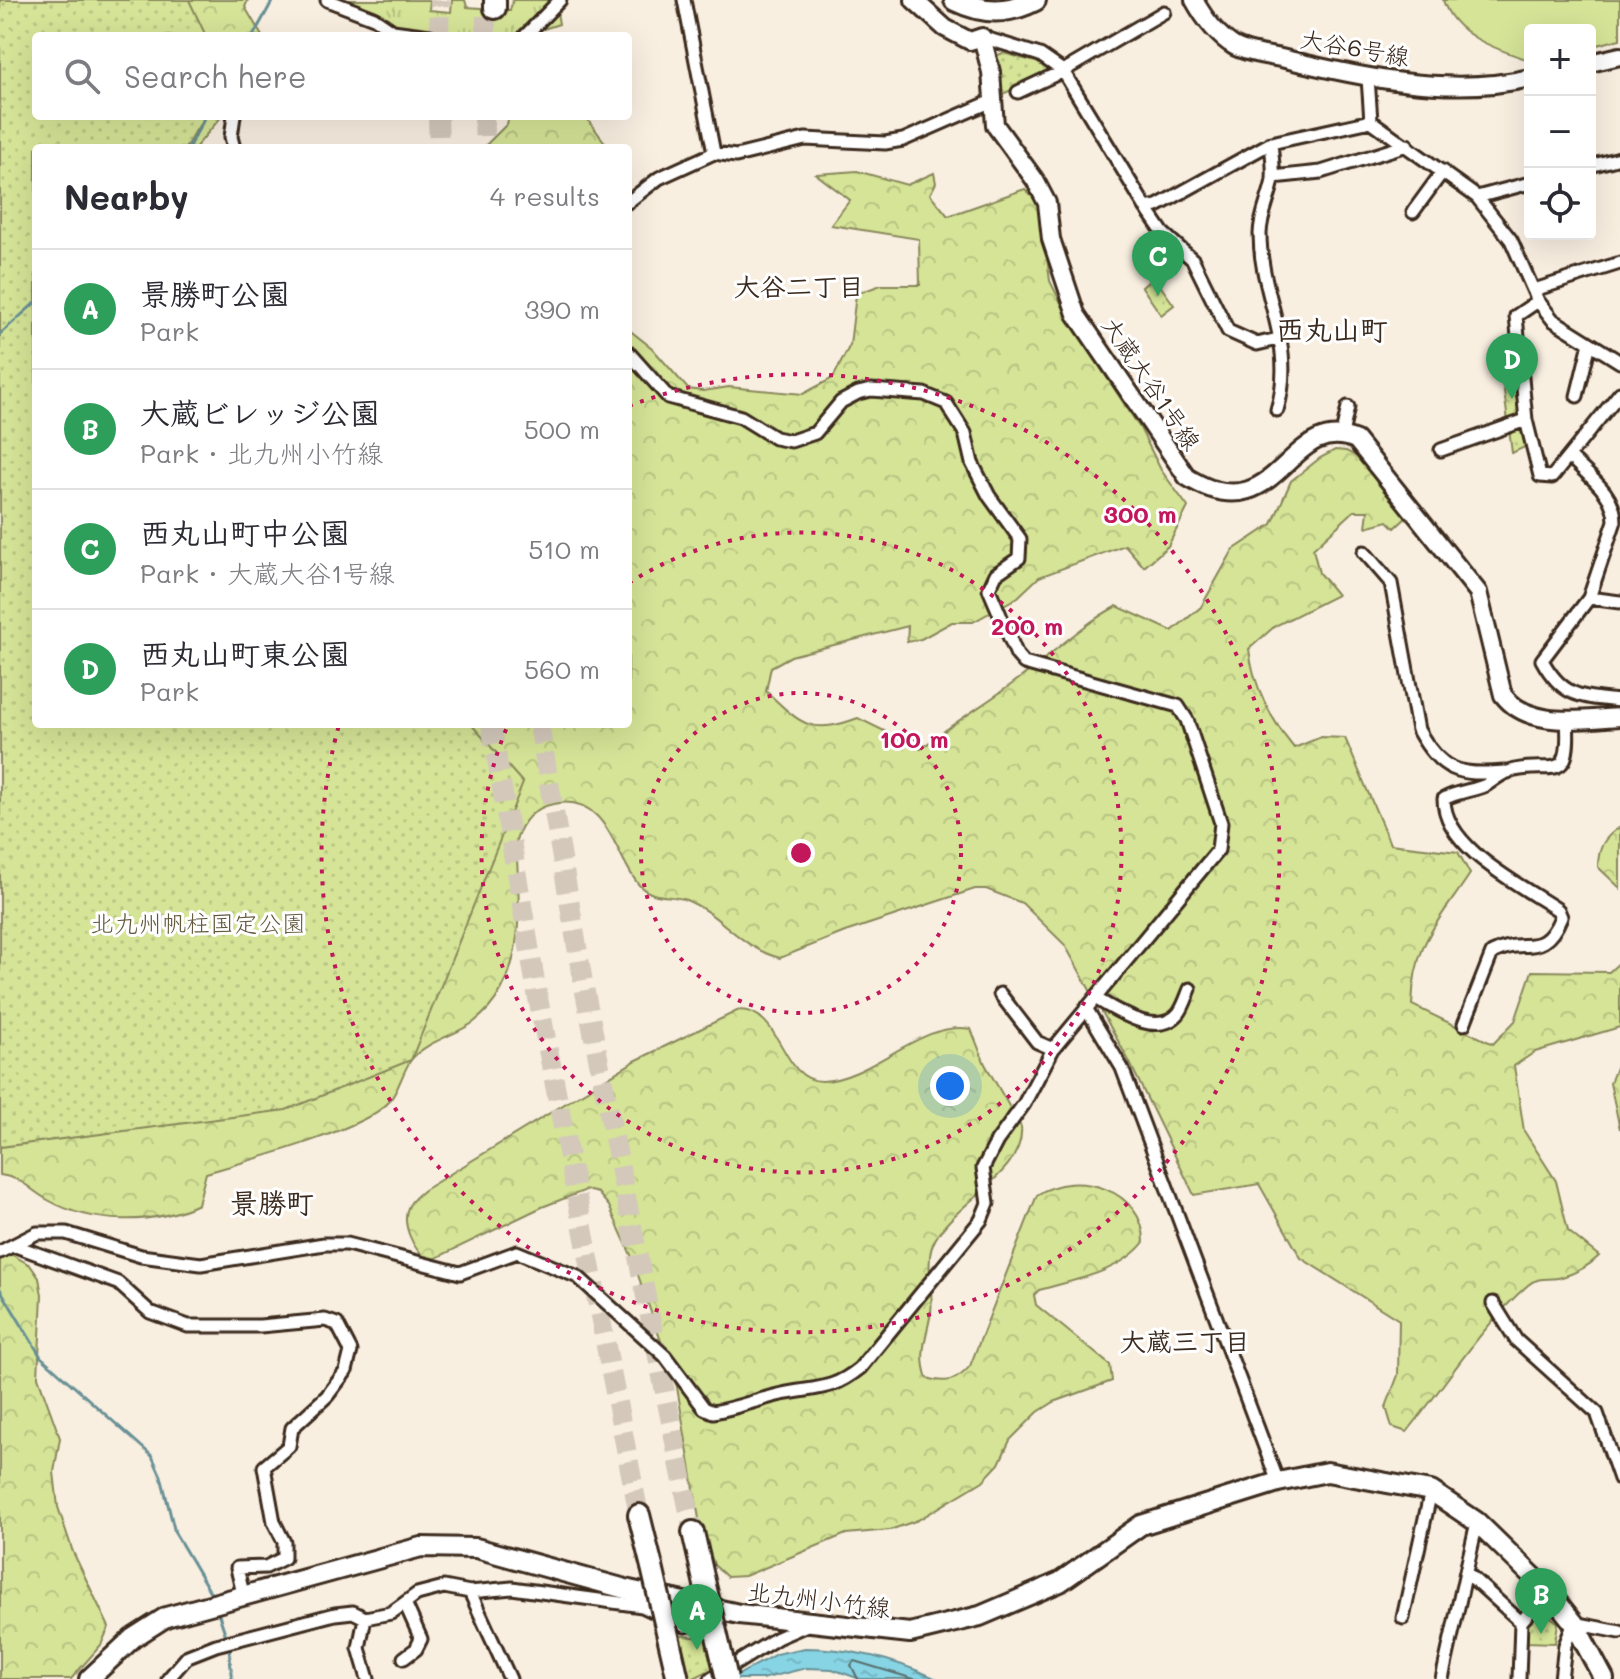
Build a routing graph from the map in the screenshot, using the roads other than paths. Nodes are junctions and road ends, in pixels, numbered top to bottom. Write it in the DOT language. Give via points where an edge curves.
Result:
graph roads {
  1 [pos="327,0"];
  2 [pos="560,0"];
  3 [pos="684,0"];
  4 [pos="914,0"];
  5 [pos="955,0"];
  6 [pos="984,0"];
  7 [pos="996,0"];
  8 [pos="1035,0"];
  9 [pos="1194,0"];
  10 [pos="1164,12"];
  11 [pos="391,32"];
  12 [pos="529,32"];
  13 [pos="982,37"];
  14 [pos="1620,56"];
  15 [pos="1596,62"];
  16 [pos="1063,71"];
  17 [pos="1368,78"];
  18 [pos="1524,79"];
  19 [pos="1018,92"];
  20 [pos="990,102"];
  21 [pos="233,120"];
  22 [pos="1371,121"];
  23 [pos="1271,143"];
  24 [pos="233,144"];
  25 [pos="1407,145"];
  26 [pos="714,153"];
  27 [pos="1620,158"];
  28 [pos="1596,164"];
  29 [pos="1443,171"];
  30 [pos="1273,177"];
  31 [pos="1524,185"];
  32 [pos="1477,197"];
  33 [pos="632,199"];
  34 [pos="1146,208"];
  35 [pos="1413,212"];
  36 [pos="1620,263"];
  37 [pos="1536,296"];
  38 [pos="1282,338"];
  39 [pos="1590,343"];
  40 [pos="632,356"];
  41 [pos="1620,362"];
  42 [pos="1620,393"];
  43 [pos="1577,396"];
  44 [pos="1348,407"];
  45 [pos="1277,410"];
  46 [pos="1526,420"];
  47 [pos="1342,434"];
  48 [pos="1441,450"];
  49 [pos="1570,457"];
  50 [pos="1620,488"];
  51 [pos="1609,496"];
  52 [pos="1364,552"];
  53 [pos="1589,598"];
  54 [pos="1620,602"];
  55 [pos="1620,701"];
  56 [pos="1620,717"];
  57 [pos="1567,719"];
  58 [pos="1508,771"];
  59 [pos="1190,989"];
  60 [pos="1000,994"];
  61 [pos="1095,998"];
  62 [pos="1086,1008"];
  63 [pos="1464,1024"];
  64 [pos="1053,1049"];
  65 [pos="13,1245"];
  66 [pos="0,1252"];
  67 [pos="1493,1303"];
  68 [pos="1620,1479"];
  69 [pos="1278,1482"];
  70 [pos="1431,1491"];
  71 [pos="639,1515"];
  72 [pos="1477,1522"];
  73 [pos="693,1532"];
  74 [pos="1466,1572"];
  75 [pos="1548,1591"];
  76 [pos="470,1592"];
  77 [pos="243,1594"];
  78 [pos="405,1603"];
  79 [pos="739,1614"];
  80 [pos="365,1618"];
  81 [pos="1403,1618"];
  82 [pos="1521,1622"];
  83 [pos="811,1623"];
  84 [pos="1574,1623"];
  85 [pos="1620,1632"];
  86 [pos="404,1658"];
  87 [pos="89,1679"];
  88 [pos="168,1679"];
  89 [pos="368,1679"];
  90 [pos="510,1679"];
  91 [pos="678,1679"];
  92 [pos="711,1679"];
  93 [pos="727,1679"];
  94 [pos="1442,1679"];
  95 [pos="1519,1679"];
  96 [pos="1561,1679"];
  97 [pos="1604,1679"];
  1 -- 11 [label="street" via="374,18"];
  2 -- 12 [label="street"];
  3 -- 26 [label="street"];
  4 -- 13 [label="street" via="945,28 970,41"];
  5 -- 8 [label="highway" via="989,12"];
  6 -- 7 [label="highway"];
  9 -- 17 [label="street, 大谷6号線" via="1207,21 1236,48"];
  10 -- 16 [label="street"];
  13 -- 16 [label="street" via="1040,55"];
  13 -- 20 [label="street" via="991,72"];
  14 -- 15 [label="street"];
  16 -- 19 [label="street"];
  16 -- 34 [label="street"];
  17 -- 18 [label="street, 大谷6号線" via="1447,85"];
  17 -- 22 [label="street"];
  20 -- 26 [label="street" via="894,142 805,139 736,156"];
  20 -- 47 [label="street, 大蔵大谷1号線" via="995,125 1047,203 1051,239 1076,314 1187,477 1205,488 1240,494 1258,487 1315,440"];
  21 -- 24 [label="street"];
  22 -- 23 [label="street"];
  22 -- 25 [label="street"];
  23 -- 30 [label="street"];
  23 -- 34 [label="street"];
  25 -- 29 [label="street"];
  25 -- 30 [label="street" via="1321,172"];
  26 -- 33 [label="street" via="659,178"];
  27 -- 28 [label="street"];
  29 -- 32 [label="street"];
  29 -- 35 [label="street"];
  30 -- 38 [label="street" via="1260,231"];
  31 -- 32 [label="street"];
  32 -- 37 [label="street" via="1511,240"];
  34 -- 38 [label="street" via="1163,233 1193,260 1228,331 1257,344"];
  36 -- 37 [label="street"];
  37 -- 39 [label="street" via="1553,320"];
  37 -- 46 [label="street" via="1516,316"];
  38 -- 45 [label="street" via="1283,389"];
  39 -- 41 [label="street"];
  39 -- 43 [label="street"];
  40 -- 61 [label="street" via="668,397 741,417 775,438 791,441 815,433 841,402 858,393 924,394 946,403 965,433 972,463 989,496 1020,539 1019,558 996,574 989,589 1017,655 1024,663 1178,706 1221,823 1218,850"];
  42 -- 49 [label="street"];
  44 -- 47 [label="street"];
  46 -- 48 [label="street"];
  46 -- 49 [label="street" via="1540,476 1552,477"];
  47 -- 57 [label="street" via="1366,450 1472,582 1483,604 1503,695 1513,708 1531,717"];
  49 -- 51 [label="street"];
  50 -- 51 [label="street"];
  51 -- 53 [label="street" via="1615,521"];
  52 -- 58 [label="street" via="1391,583 1418,730 1428,748 1445,767 1473,775"];
  53 -- 54 [label="street"];
  53 -- 55 [label="street" via="1542,660 1554,681 1580,697"];
  56 -- 57 [label="street"];
  57 -- 58 [label="street" via="1569,752 1562,763 1545,770"];
  58 -- 63 [label="street" via="1444,799 1448,825 1473,851 1561,917 1552,938 1542,945 1492,953"];
  59 -- 61 [label="street" via="1178,1014 1164,1021 1136,1021"];
  60 -- 64 [label="street" via="1037,1042"];
  61 -- 62 [label="street"];
  62 -- 64 [label="street"];
  62 -- 69 [label="street" via="1122,1068"];
  64 -- 65 [label="street" via="983,1168 988,1203 981,1220 860,1368 830,1387 713,1412 704,1408 665,1356 578,1277 517,1252 460,1273 347,1244 201,1264 141,1256 66,1233 37,1233"];
  65 -- 66 [label="street"];
  65 -- 77 [label="street" via="118,1283 150,1312 188,1326 325,1320 337,1324 351,1351 346,1371 292,1428 289,1446 264,1467 284,1558 266,1567 237,1568"];
  67 -- 68 [label="street" via="1516,1340 1597,1413"];
  69 -- 70 [label="main road, 北九州小竹線" via="1327,1472"];
  69 -- 83 [label="main road, 北九州小竹線" via="1141,1525 1060,1582 980,1616 910,1633"];
  70 -- 72 [label="main road, 北九州小竹線"];
  70 -- 81 [label="street"];
  71 -- 91 [label="highway, bridge"];
  72 -- 74 [label="street"];
  72 -- 75 [label="main road, 北九州小竹線"];
  73 -- 93 [label="highway, bridge"];
  74 -- 82 [label="street"];
  74 -- 94 [label="street"];
  75 -- 82 [label="street"];
  75 -- 84 [label="main road, 北九州小竹線"];
  76 -- 78 [label="street" via="444,1587"];
  76 -- 79 [label="street" via="512,1588 642,1606 685,1626"];
  76 -- 90 [label="street"];
  77 -- 79 [label="main road, 北九州小竹線" via="421,1547 476,1548"];
  77 -- 87 [label="main road, 北九州小竹線" via="166,1617 133,1638"];
  78 -- 80 [label="street" via="391,1613"];
  78 -- 86 [label="street" via="421,1639"];
  79 -- 83 [label="main road, 北九州小竹線"];
  80 -- 88 [label="street" via="353,1612 335,1614 245,1636 188,1656"];
  80 -- 89 [label="street" via="359,1648"];
  82 -- 95 [label="street"];
  83 -- 92 [label="street"];
  84 -- 85 [label="street"];
  84 -- 96 [label="street"];
  84 -- 97 [label="main road, 北九州小竹線"];
}
